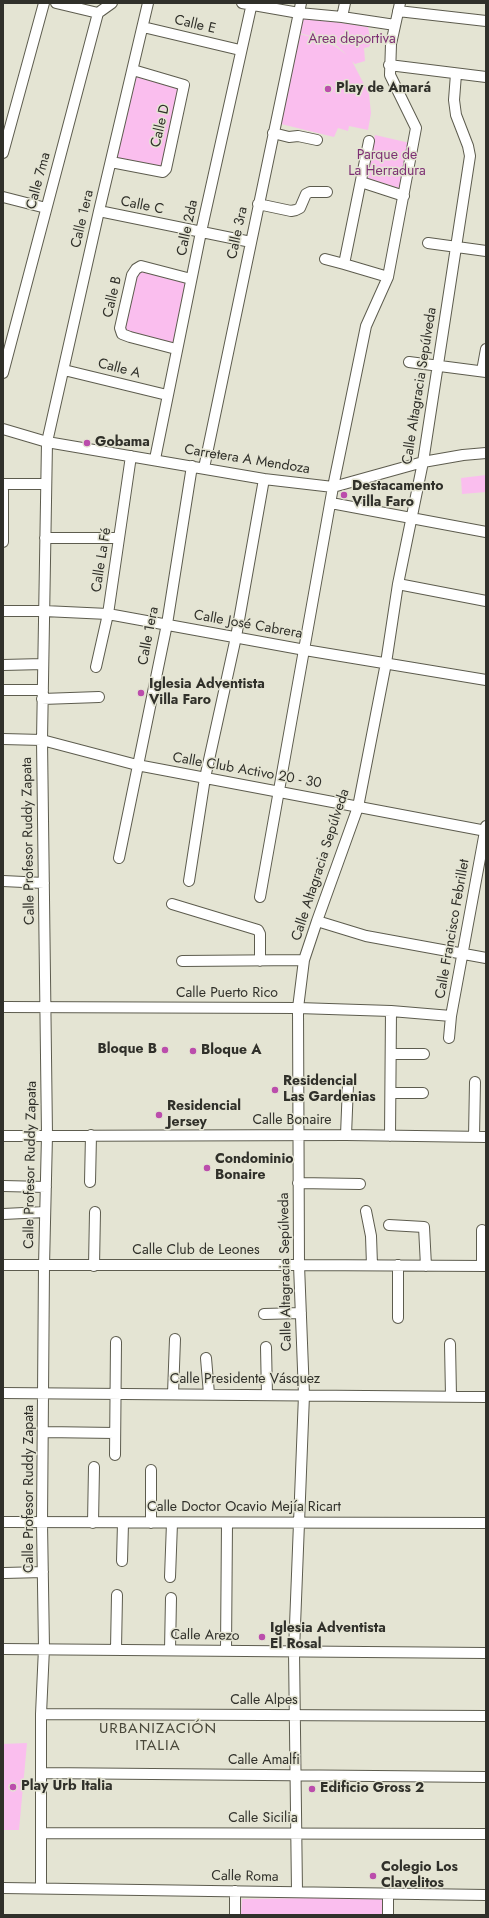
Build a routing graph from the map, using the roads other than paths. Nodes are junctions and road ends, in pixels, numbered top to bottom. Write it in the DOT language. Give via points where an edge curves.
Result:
graph roads {
  1 [pos="44,3"];
  2 [pos="56,3"];
  3 [pos="112,3"];
  4 [pos="148,3"];
  5 [pos="345,3"];
  6 [pos="248,4"];
  7 [pos="399,7"];
  8 [pos="300,8"];
  9 [pos="98,14"];
  10 [pos="342,17"];
  11 [pos="486,20"];
  12 [pos="395,25"];
  13 [pos="143,27"];
  14 [pos="240,50"];
  15 [pos="389,66"];
  16 [pos="132,70"];
  17 [pos="456,74"];
  18 [pos="486,77"];
  19 [pos="273,133"];
  20 [pos="317,140"];
  21 [pos="369,141"];
  22 [pos="3,153"];
  23 [pos="111,162"];
  24 [pos="361,182"];
  25 [pos="327,192"];
  26 [pos="404,196"];
  27 [pos="3,197"];
  28 [pos="258,204"];
  29 [pos="46,208"];
  30 [pos="99,211"];
  31 [pos="201,232"];
  32 [pos="251,242"];
  33 [pos="428,243"];
  34 [pos="456,247"];
  35 [pos="486,252"];
  36 [pos="325,259"];
  37 [pos="344,264"];
  38 [pos="388,277"];
  39 [pos="191,279"];
  40 [pos="176,349"];
  41 [pos="486,349"];
  42 [pos="408,362"];
  43 [pos="439,366"];
  44 [pos="64,370"];
  45 [pos="484,372"];
  46 [pos="3,373"];
  47 [pos="167,395"];
  48 [pos="3,429"];
  49 [pos="47,442"];
  50 [pos="486,453"];
  51 [pos="131,456"];
  52 [pos="155,459"];
  53 [pos="423,462"];
  54 [pos="192,466"];
  55 [pos="204,468"];
  56 [pos="264,479"];
  57 [pos="3,484"];
  58 [pos="46,484"];
  59 [pos="333,487"];
  60 [pos="3,490"];
  61 [pos="331,503"];
  62 [pos="411,518"];
  63 [pos="486,532"];
  64 [pos="45,538"];
  65 [pos="119,538"];
  66 [pos="3,542"];
  67 [pos="398,584"];
  68 [pos="486,601"];
  69 [pos="3,611"];
  70 [pos="44,611"];
  71 [pos="108,614"];
  72 [pos="167,624"];
  73 [pos="236,637"];
  74 [pos="305,650"];
  75 [pos="386,663"];
  76 [pos="43,664"];
  77 [pos="3,665"];
  78 [pos="96,667"];
  79 [pos="486,680"];
  80 [pos="3,690"];
  81 [pos="42,694"];
  82 [pos="99,697"];
  83 [pos="3,739"];
  84 [pos="42,740"];
  85 [pos="137,765"];
  86 [pos="205,778"];
  87 [pos="279,791"];
  88 [pos="358,807"];
  89 [pos="486,829"];
  90 [pos="119,858"];
  91 [pos="3,881"];
  92 [pos="189,882"];
  93 [pos="44,883"];
  94 [pos="260,897"];
  95 [pos="172,904"];
  96 [pos="317,921"];
  97 [pos="462,953"];
  98 [pos="486,958"];
  99 [pos="304,960"];
  100 [pos="182,961"];
  101 [pos="260,961"];
  102 [pos="3,1007"];
  103 [pos="45,1007"];
  104 [pos="298,1008"];
  105 [pos="391,1011"];
  106 [pos="451,1016"];
  107 [pos="449,1038"];
  108 [pos="391,1054"];
  109 [pos="424,1054"];
  110 [pos="475,1082"];
  111 [pos="348,1085"];
  112 [pos="391,1092"];
  113 [pos="422,1093"];
  114 [pos="47,1135"];
  115 [pos="91,1135"];
  116 [pos="298,1135"];
  117 [pos="346,1135"];
  118 [pos="3,1136"];
  119 [pos="390,1136"];
  120 [pos="474,1137"];
  121 [pos="486,1137"];
  122 [pos="90,1182"];
  123 [pos="298,1183"];
  124 [pos="360,1184"];
  125 [pos="3,1186"];
  126 [pos="46,1187"];
  127 [pos="366,1211"];
  128 [pos="45,1212"];
  129 [pos="95,1212"];
  130 [pos="3,1214"];
  131 [pos="389,1225"];
  132 [pos="482,1230"];
  133 [pos="299,1264"];
  134 [pos="3,1265"];
  135 [pos="372,1265"];
  136 [pos="44,1266"];
  137 [pos="94,1266"];
  138 [pos="398,1266"];
  139 [pos="426,1266"];
  140 [pos="484,1266"];
  141 [pos="301,1313"];
  142 [pos="264,1314"];
  143 [pos="398,1318"];
  144 [pos="175,1339"];
  145 [pos="116,1342"];
  146 [pos="450,1344"];
  147 [pos="266,1347"];
  148 [pos="206,1358"];
  149 [pos="3,1393"];
  150 [pos="44,1393"];
  151 [pos="115,1394"];
  152 [pos="173,1394"];
  153 [pos="209,1394"];
  154 [pos="267,1394"];
  155 [pos="304,1395"];
  156 [pos="450,1396"];
  157 [pos="486,1397"];
  158 [pos="44,1432"];
  159 [pos="115,1433"];
  160 [pos="115,1455"];
  161 [pos="94,1468"];
  162 [pos="151,1470"];
  163 [pos="299,1521"];
  164 [pos="3,1522"];
  165 [pos="42,1522"];
  166 [pos="93,1523"];
  167 [pos="123,1523"];
  168 [pos="151,1523"];
  169 [pos="172,1523"];
  170 [pos="226,1523"];
  171 [pos="486,1523"];
  172 [pos="122,1561"];
  173 [pos="43,1572"];
  174 [pos="4,1573"];
  175 [pos="170,1577"];
  176 [pos="117,1595"];
  177 [pos="171,1598"];
  178 [pos="44,1648"];
  179 [pos="3,1649"];
  180 [pos="116,1649"];
  181 [pos="170,1650"];
  182 [pos="226,1650"];
  183 [pos="294,1651"];
  184 [pos="486,1653"];
  185 [pos="41,1714"];
  186 [pos="295,1715"];
  187 [pos="486,1716"];
  188 [pos="41,1773"];
  189 [pos="295,1775"];
  190 [pos="486,1777"];
  191 [pos="40,1833"];
  192 [pos="295,1834"];
  193 [pos="486,1834"];
  194 [pos="3,1888"];
  195 [pos="40,1888"];
  196 [pos="235,1891"];
  197 [pos="297,1892"];
  198 [pos="388,1894"];
  199 [pos="486,1895"];
  200 [pos="235,1915"];
  201 [pos="388,1915"];
  1 -- 22 [label="street"];
  2 -- 9 [label="street"];
  3 -- 9 [label="street"];
  4 -- 13 [label="street, Calle 1era"];
  5 -- 10 [label="street"];
  6 -- 8 [label="street"];
  6 -- 14 [label="street, Calle 2da"];
  7 -- 11 [label="street"];
  7 -- 12 [label="street"];
  8 -- 10 [label="street"];
  8 -- 19 [label="street, Calle 3ra"];
  9 -- 29 [label="street, Calle 7ma"];
  10 -- 12 [label="street"];
  12 -- 15 [label="street"];
  13 -- 14 [label="street, Calle E"];
  13 -- 16 [label="street, Calle 1era"];
  14 -- 31 [label="street, Calle 2da"];
  15 -- 17 [label="street"];
  15 -- 26 [label="street" via="390,75 416,128"];
  16 -- 23 [label="street, Calle 1era"];
  16 -- 23 [label="street, Calle D" via="184,85 166,169 163,172"];
  17 -- 18 [label="street"];
  17 -- 34 [label="street, Calle Altagracia Sepúlveda" via="456,115 470,156"];
  19 -- 20 [label="street"];
  19 -- 28 [label="street, Calle 3ra"];
  21 -- 24 [label="street"];
  23 -- 30 [label="street, Calle 1era"];
  24 -- 26 [label="street"];
  24 -- 37 [label="street"];
  25 -- 28 [label="street" via="306,194 300,208 291,211"];
  26 -- 38 [label="street"];
  27 -- 29 [label="street"];
  28 -- 32 [label="street, Calle 3ra"];
  29 -- 46 [label="street, Calle 7ma"];
  30 -- 31 [label="street, Calle C"];
  30 -- 44 [label="street, Calle 1era"];
  31 -- 32 [label="street, Calle C"];
  31 -- 39 [label="street, Calle 2da"];
  32 -- 55 [label="street, Calle 3ra"];
  33 -- 34 [label="street"];
  34 -- 35 [label="street"];
  34 -- 43 [label="street, Calle Altagracia Sepúlveda"];
  36 -- 37 [label="street"];
  37 -- 38 [label="street"];
  38 -- 59 [label="street" via="366,326"];
  39 -- 40 [label="street, Calle 2da"];
  39 -- 40 [label="street, Calle B" via="141,266 136,269 132,276 120,328 122,334"];
  40 -- 47 [label="street, Calle 2da"];
  41 -- 45 [label="street"];
  42 -- 43 [label="street"];
  43 -- 45 [label="street"];
  43 -- 53 [label="street, Calle Altagracia Sepúlveda"];
  44 -- 47 [label="street, Calle A"];
  44 -- 49 [label="street, Calle 1era"];
  47 -- 52 [label="street, Calle 2da"];
  48 -- 49 [label="street, Carretera A Mendoza"];
  49 -- 51 [label="street, Carretera A Mendoza"];
  49 -- 58 [label="street, Calle Profesor Ruddy Zapata"];
  50 -- 53 [label="street, Carretera A Mendoza"];
  51 -- 52 [label="street, Carretera A Mendoza"];
  51 -- 65 [label="street, Calle La Fé"];
  52 -- 54 [label="street, Carretera A Mendoza"];
  53 -- 59 [label="street, Carretera A Mendoza"];
  53 -- 62 [label="street, Calle Altagracia Sepúlveda"];
  54 -- 55 [label="street, Carretera A Mendoza"];
  54 -- 72 [label="street, Calle 1era"];
  55 -- 56 [label="street, Carretera A Mendoza"];
  56 -- 59 [label="street, Carretera A Mendoza"];
  56 -- 73 [label="street"];
  57 -- 58 [label="street"];
  58 -- 64 [label="street, Calle Profesor Ruddy Zapata"];
  59 -- 61 [label="street"];
  60 -- 66 [label="street"];
  61 -- 62 [label="street"];
  61 -- 74 [label="street"];
  62 -- 63 [label="street"];
  62 -- 67 [label="street, Calle Altagracia Sepúlveda"];
  64 -- 65 [label="street"];
  64 -- 70 [label="street, Calle Profesor Ruddy Zapata"];
  65 -- 71 [label="street, Calle La Fé"];
  67 -- 68 [label="street"];
  67 -- 75 [label="street, Calle Altagracia Sepúlveda"];
  69 -- 70 [label="street, Calle José Cabrera"];
  70 -- 71 [label="street, Calle José Cabrera"];
  70 -- 76 [label="street, Calle Profesor Ruddy Zapata"];
  71 -- 72 [label="street, Calle José Cabrera"];
  71 -- 78 [label="street, Calle La Fé"];
  72 -- 73 [label="street, Calle José Cabrera"];
  72 -- 85 [label="street, Calle 1era"];
  73 -- 74 [label="street, Calle José Cabrera"];
  73 -- 86 [label="street"];
  74 -- 75 [label="street, Calle José Cabrera"];
  74 -- 87 [label="street"];
  75 -- 79 [label="street, Calle José Cabrera"];
  75 -- 88 [label="street, Calle Altagracia Sepúlveda"];
  76 -- 77 [label="street"];
  76 -- 81 [label="street, Calle Profesor Ruddy Zapata"];
  80 -- 81 [label="street"];
  81 -- 82 [label="street"];
  81 -- 84 [label="street, Calle Profesor Ruddy Zapata"];
  83 -- 84 [label="street, Calle Club Activo 20 - 30"];
  84 -- 85 [label="street, Calle Club Activo 20 - 30"];
  84 -- 93 [label="street, Calle Profesor Ruddy Zapata"];
  85 -- 86 [label="street, Calle Club Activo 20 - 30"];
  85 -- 90 [label="street, Calle 1era"];
  86 -- 87 [label="street, Calle Club Activo 20 - 30"];
  86 -- 92 [label="street"];
  87 -- 88 [label="street, Calle Club Activo 20 - 30"];
  87 -- 94 [label="street"];
  88 -- 89 [label="street, Calle Club Activo 20 - 30"];
  88 -- 96 [label="street, Calle Altagracia Sepúlveda"];
  89 -- 97 [label="street, Calle Francisco Febrillet"];
  91 -- 93 [label="street"];
  93 -- 103 [label="street, Calle Profesor Ruddy Zapata"];
  95 -- 101 [label="street" via="258,930"];
  96 -- 97 [label="street" via="366,936"];
  96 -- 99 [label="street, Calle Altagracia Sepúlveda"];
  97 -- 98 [label="street"];
  97 -- 106 [label="street, Calle Francisco Febrillet"];
  99 -- 101 [label="street"];
  99 -- 104 [label="street, Calle Altagracia Sepúlveda"];
  100 -- 101 [label="street"];
  102 -- 103 [label="street, Calle Puerto Rico"];
  103 -- 104 [label="street, Calle Puerto Rico"];
  103 -- 114 [label="street, Calle Profesor Ruddy Zapata"];
  104 -- 105 [label="street, Calle Puerto Rico"];
  104 -- 116 [label="street, Calle Altagracia Sepúlveda"];
  105 -- 106 [label="street, Calle Puerto Rico"];
  105 -- 108 [label="street"];
  106 -- 107 [label="street, Calle Francisco Febrillet"];
  108 -- 109 [label="street"];
  108 -- 112 [label="street"];
  110 -- 120 [label="street"];
  111 -- 117 [label="street"];
  112 -- 113 [label="street"];
  112 -- 119 [label="street"];
  114 -- 115 [label="street, Calle Bonaire"];
  114 -- 118 [label="street, Calle Bonaire"];
  114 -- 126 [label="street, Calle Profesor Ruddy Zapata"];
  115 -- 116 [label="street, Calle Bonaire"];
  115 -- 122 [label="street"];
  116 -- 117 [label="street, Calle Bonaire"];
  116 -- 123 [label="street, Calle Altagracia Sepúlveda"];
  117 -- 119 [label="street, Calle Bonaire"];
  119 -- 120 [label="street, Calle Bonaire"];
  120 -- 121 [label="street, Calle Bonaire"];
  123 -- 124 [label="street"];
  123 -- 133 [label="street, Calle Altagracia Sepúlveda"];
  125 -- 126 [label="street"];
  126 -- 128 [label="street, Calle Profesor Ruddy Zapata"];
  127 -- 135 [label="street" via="371,1236"];
  128 -- 130 [label="street"];
  128 -- 136 [label="street, Calle Profesor Ruddy Zapata"];
  129 -- 137 [label="street"];
  131 -- 139 [label="street" via="424,1227"];
  132 -- 140 [label="street"];
  133 -- 135 [label="street, Calle Club de Leones"];
  133 -- 137 [label="street, Calle Club de Leones"];
  133 -- 141 [label="street, Calle Altagracia Sepúlveda"];
  134 -- 136 [label="street, Calle Club de Leones"];
  135 -- 138 [label="street, Calle Club de Leones"];
  136 -- 137 [label="street, Calle Club de Leones"];
  136 -- 150 [label="street, Calle Profesor Ruddy Zapata"];
  138 -- 139 [label="street, Calle Club de Leones"];
  138 -- 143 [label="street"];
  139 -- 140 [label="street, Calle Club de Leones"];
  141 -- 142 [label="street"];
  141 -- 155 [label="street, Calle Altagracia Sepúlveda"];
  144 -- 152 [label="street"];
  145 -- 151 [label="street"];
  146 -- 156 [label="street"];
  147 -- 154 [label="street"];
  148 -- 153 [label="street"];
  149 -- 150 [label="street, Calle Presidente Vásquez"];
  150 -- 151 [label="street, Calle Presidente Vásquez"];
  150 -- 158 [label="street, Calle Profesor Ruddy Zapata"];
  151 -- 152 [label="street, Calle Presidente Vásquez"];
  151 -- 159 [label="street"];
  152 -- 153 [label="street, Calle Presidente Vásquez"];
  153 -- 154 [label="street, Calle Presidente Vásquez"];
  154 -- 155 [label="street, Calle Presidente Vásquez"];
  155 -- 156 [label="street, Calle Presidente Vásquez"];
  155 -- 163 [label="street, Calle Altagracia Sepúlveda"];
  156 -- 157 [label="street, Calle Presidente Vásquez"];
  158 -- 159 [label="street"];
  158 -- 165 [label="street, Calle Profesor Ruddy Zapata"];
  159 -- 160 [label="street"];
  161 -- 166 [label="street"];
  162 -- 168 [label="street"];
  163 -- 170 [label="street, Calle Doctor Ocavio Mejía Ricart"];
  163 -- 171 [label="street, Calle Doctor Ocavio Mejía Ricart"];
  163 -- 183 [label="street, Calle Altagracia Sepúlveda"];
  164 -- 165 [label="street, Calle Doctor Ocavio Mejía Ricart"];
  165 -- 166 [label="street, Calle Doctor Ocavio Mejía Ricart"];
  165 -- 173 [label="street, Calle Profesor Ruddy Zapata"];
  166 -- 167 [label="street, Calle Doctor Ocavio Mejía Ricart"];
  167 -- 168 [label="street, Calle Doctor Ocavio Mejía Ricart"];
  167 -- 172 [label="street"];
  168 -- 169 [label="street, Calle Doctor Ocavio Mejía Ricart"];
  169 -- 170 [label="street, Calle Doctor Ocavio Mejía Ricart"];
  169 -- 175 [label="street"];
  170 -- 182 [label="street"];
  173 -- 174 [label="street"];
  173 -- 178 [label="street, Calle Profesor Ruddy Zapata"];
  176 -- 180 [label="street"];
  177 -- 181 [label="street"];
  178 -- 179 [label="street, Calle Arezo"];
  178 -- 180 [label="street, Calle Arezo"];
  178 -- 185 [label="street, Calle Profesor Ruddy Zapata"];
  180 -- 181 [label="street, Calle Arezo"];
  181 -- 182 [label="street, Calle Arezo"];
  182 -- 183 [label="street, Calle Arezo"];
  183 -- 184 [label="street, Calle Arezo"];
  183 -- 186 [label="street, Calle Altagracia Sepúlveda"];
  185 -- 186 [label="street, Calle Alpes"];
  185 -- 188 [label="street, Calle Profesor Ruddy Zapata"];
  186 -- 187 [label="street, Calle Alpes"];
  186 -- 189 [label="street, Calle Altagracia Sepúlveda"];
  188 -- 189 [label="street, Calle Amalfi"];
  188 -- 191 [label="street, Calle Profesor Ruddy Zapata"];
  189 -- 190 [label="street, Calle Amalfi"];
  189 -- 192 [label="street, Calle Altagracia Sepúlveda"];
  191 -- 192 [label="street, Calle Sicilia"];
  191 -- 195 [label="street, Calle Profesor Ruddy Zapata"];
  192 -- 193 [label="street, Calle Sicilia"];
  192 -- 197 [label="street, Calle Altagracia Sepúlveda"];
  194 -- 195 [label="street, Calle Roma"];
  195 -- 196 [label="street, Calle Roma"];
  196 -- 197 [label="street, Calle Roma"];
  196 -- 200 [label="street"];
  197 -- 198 [label="street, Calle Roma"];
  198 -- 199 [label="street, Calle Roma"];
  198 -- 201 [label="street"];
}
